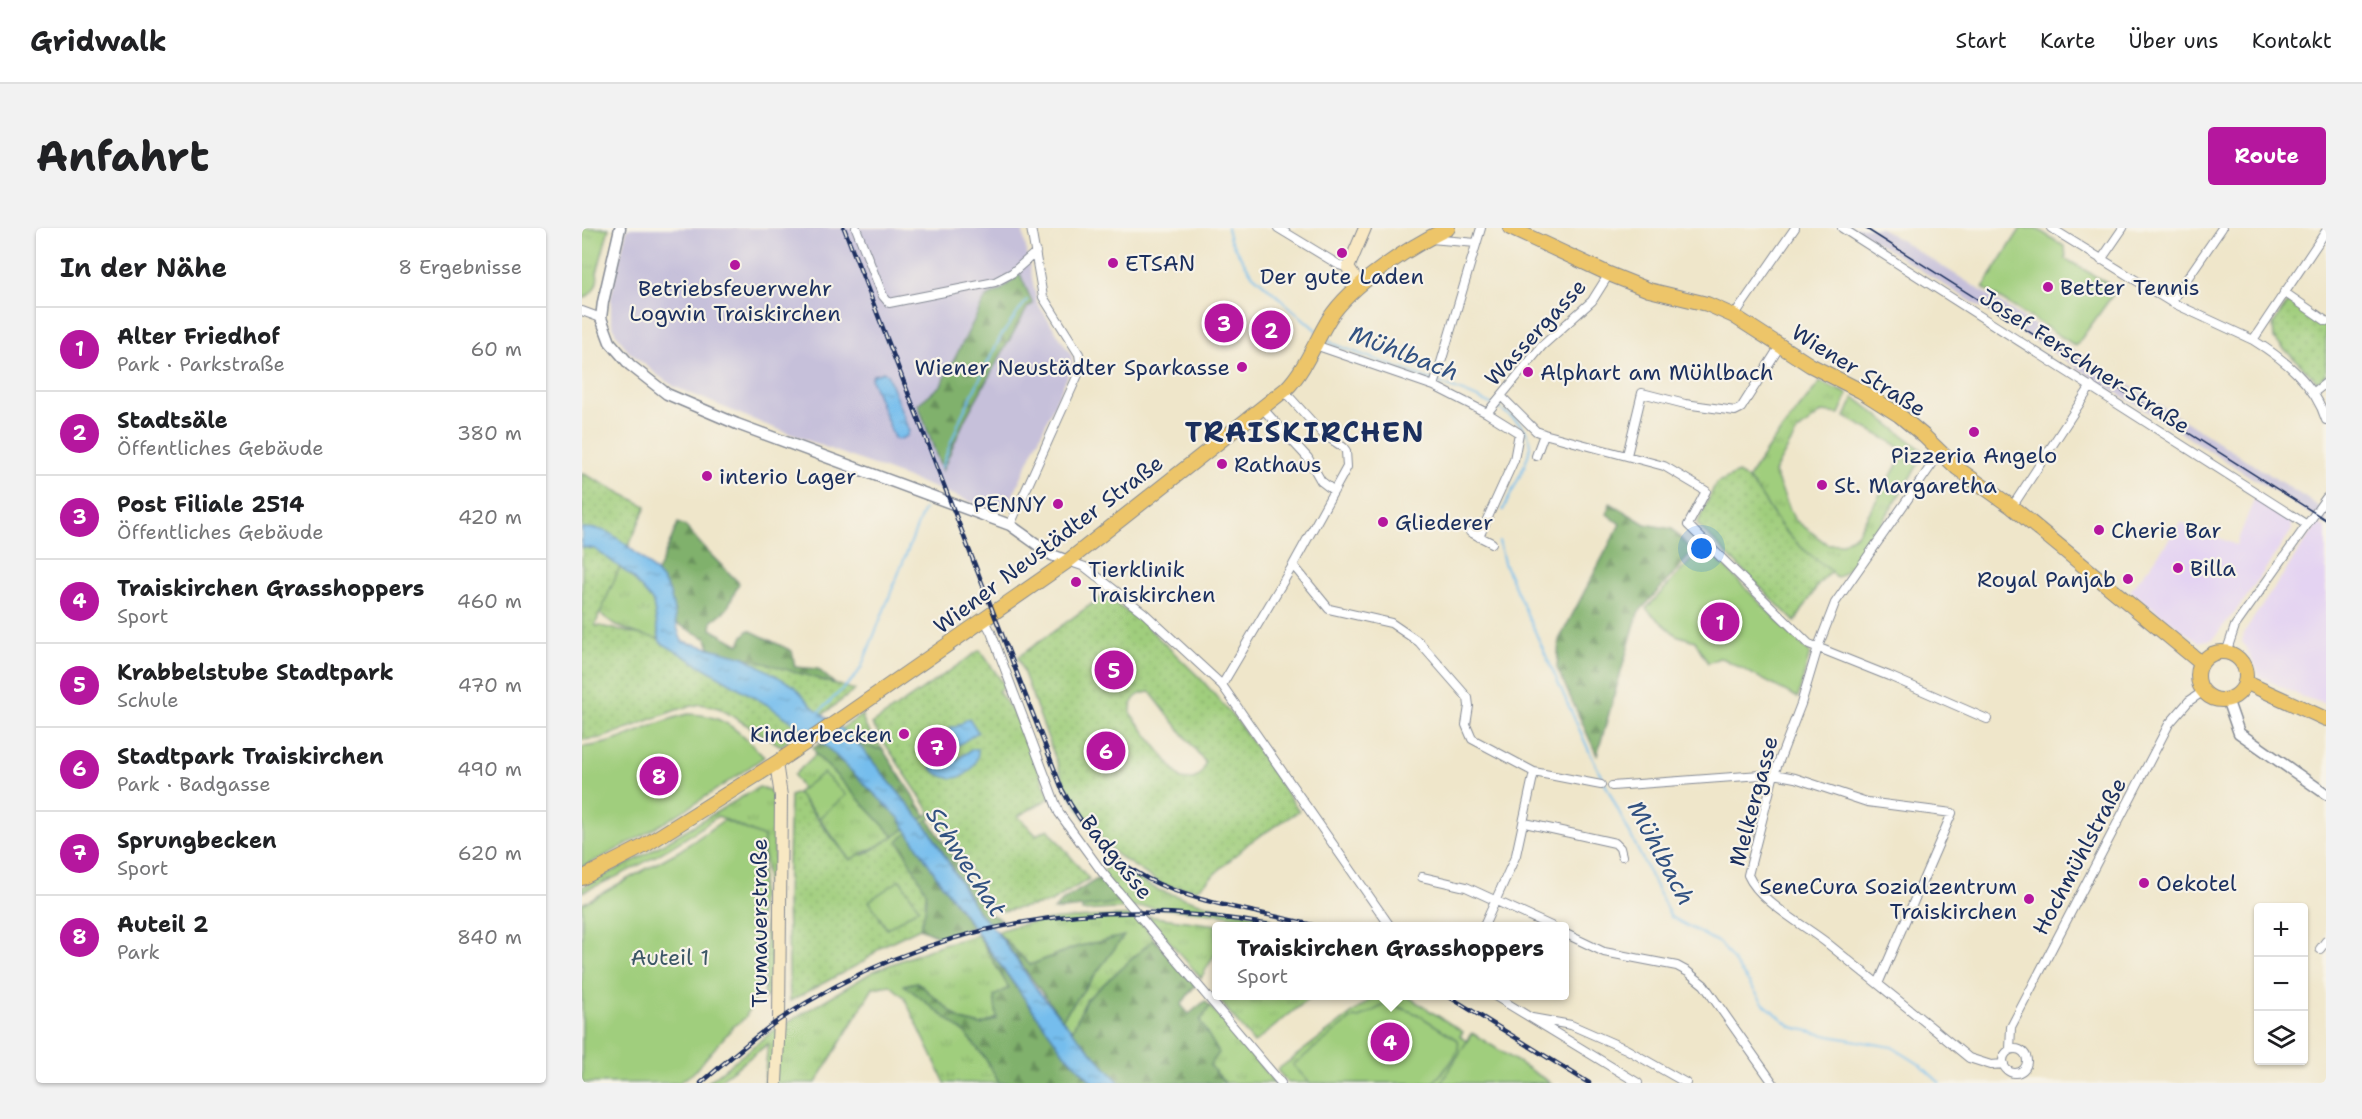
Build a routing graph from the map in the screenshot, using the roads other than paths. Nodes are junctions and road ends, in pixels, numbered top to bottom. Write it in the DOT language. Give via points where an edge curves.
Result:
graph roads {
  1 [pos="620,228"];
  2 [pos="856,228"];
  3 [pos="1031,228"];
  4 [pos="1278,228"];
  5 [pos="1365,228"];
  6 [pos="1448,228"];
  7 [pos="1481,228"];
  8 [pos="1510,228"];
  9 [pos="1795,228"];
  10 [pos="1842,228"];
  11 [pos="2051,228"];
  12 [pos="2122,228"];
  13 [pos="2222,228"];
  14 [pos="2326,231"];
  15 [pos="1427,239"];
  16 [pos="1476,243"];
  17 [pos="1036,252"];
  18 [pos="2101,260"];
  19 [pos="1348,268"];
  20 [pos="1609,274"];
  21 [pos="1360,285"];
  22 [pos="2284,292"];
  23 [pos="2170,302"];
  24 [pos="582,311"];
  25 [pos="1734,316"];
  26 [pos="601,318"];
  27 [pos="2326,321"];
  28 [pos="1319,339"];
  29 [pos="2253,340"];
  30 [pos="1780,346"];
  31 [pos="1435,382"];
  32 [pos="2326,383"];
  33 [pos="2091,386"];
  34 [pos="2313,393"];
  35 [pos="1288,396"];
  36 [pos="1494,405"];
  37 [pos="1263,409"];
  38 [pos="2326,420"];
  39 [pos="1544,434"];
  40 [pos="1940,453"];
  41 [pos="1627,455"];
  42 [pos="1536,456"];
  43 [pos="1334,490"];
  44 [pos="2326,498"];
  45 [pos="2012,507"];
  46 [pos="1010,525"];
  47 [pos="2307,525"];
  48 [pos="1470,532"];
  49 [pos="1479,537"];
  50 [pos="1492,543"];
  51 [pos="1068,561"];
  52 [pos="1293,565"];
  53 [pos="984,620"];
  54 [pos="1818,646"];
  55 [pos="2226,653"];
  56 [pos="2201,663"];
  57 [pos="2245,682"];
  58 [pos="1222,685"];
  59 [pos="2204,691"];
  60 [pos="2227,699"];
  61 [pos="1987,719"];
  62 [pos="2326,719"];
  63 [pos="776,763"];
  64 [pos="1534,772"];
  65 [pos="1774,774"];
  66 [pos="1601,785"];
  67 [pos="1612,786"];
  68 [pos="2326,794"];
  69 [pos="1525,823"];
  70 [pos="1622,856"];
  71 [pos="582,878"];
  72 [pos="1422,878"];
  73 [pos="1496,900"];
  74 [pos="1387,922"];
  75 [pos="1486,922"];
  76 [pos="1541,922"];
  77 [pos="1569,935"];
  78 [pos="2326,941"];
  79 [pos="2320,949"];
  80 [pos="1878,984"];
  81 [pos="1502,1000"];
  82 [pos="1532,1018"];
  83 [pos="2010,1050"];
  84 [pos="2004,1064"];
  85 [pos="2016,1073"];
  86 [pos="776,1083"];
  87 [pos="1281,1083"];
  88 [pos="1638,1083"];
  89 [pos="1686,1083"];
  90 [pos="1773,1083"];
  91 [pos="2017,1083"];
  1 -- 26 [label="street"];
  2 -- 17 [label="street" via="882,296 889,303 994,282 1012,273"];
  3 -- 17 [label="street"];
  4 -- 19 [label="street"];
  5 -- 19 [label="main road"];
  6 -- 15 [label="main road, Wiener Neustädter Straße"];
  7 -- 16 [label="street"];
  8 -- 20 [label="main road, Wiener Straße"];
  9 -- 25 [label="street"];
  10 -- 33 [label="street, Josef Ferschner-Straße"];
  11 -- 18 [label="street"];
  12 -- 18 [label="street"];
  13 -- 23 [label="street"];
  14 -- 22 [label="street"];
  15 -- 16 [label="street"];
  15 -- 21 [label="main road, Wiener Neustädter Straße"];
  16 -- 31 [label="street"];
  17 -- 46 [label="street" via="1043,297 1078,354 1081,368"];
  18 -- 23 [label="street"];
  19 -- 21 [label="main road"];
  20 -- 25 [label="main road, Wiener Straße"];
  20 -- 36 [label="street, Wassergasse" via="1593,301 1542,346"];
  21 -- 28 [label="main road, Wiener Neustädter Straße" via="1342,301"];
  22 -- 27 [label="street"];
  22 -- 29 [label="street"];
  23 -- 29 [label="street"];
  24 -- 26 [label="street"];
  25 -- 30 [label="main road, Wiener Straße"];
  26 -- 46 [label="street" via="610,342 630,365 667,394 737,424"];
  28 -- 31 [label="street"];
  28 -- 35 [label="main road, Wiener Neustädter Straße" via="1290,385"];
  29 -- 34 [label="street" via="2278,356"];
  30 -- 40 [label="main road, Wiener Straße" via="1899,415"];
  30 -- 41 [label="street" via="1741,408 1735,411 1642,393"];
  31 -- 36 [label="street"];
  32 -- 34 [label="street"];
  33 -- 45 [label="street"];
  33 -- 47 [label="street, Josef Ferschner-Straße"];
  34 -- 38 [label="street"];
  35 -- 37 [label="main road, Wiener Neustädter Straße"];
  35 -- 43 [label="street" via="1323,434 1346,451 1347,467"];
  36 -- 39 [label="street"];
  36 -- 49 [label="street" via="1519,433 1514,460"];
  37 -- 43 [label="street" via="1308,458 1321,481"];
  37 -- 51 [label="main road, Wiener Neustädter Straße"];
  39 -- 41 [label="street"];
  39 -- 42 [label="street"];
  40 -- 45 [label="main road, Wiener Straße"];
  40 -- 54 [label="street, Melkergasse" via="1835,603"];
  41 -- 54 [label="street" via="1664,466 1706,491 1688,525 1800,636"];
  43 -- 52 [label="street"];
  44 -- 47 [label="street"];
  45 -- 56 [label="main road, Wiener Straße"];
  46 -- 51 [label="street" via="1052,555"];
  47 -- 55 [label="street" via="2235,626"];
  48 -- 49 [label="street"];
  49 -- 50 [label="street"];
  51 -- 53 [label="main road, Wiener Neustädter Straße"];
  51 -- 58 [label="street" via="1085,567 1144,613"];
  52 -- 58 [label="street"];
  52 -- 64 [label="street" via="1329,609 1391,623 1419,642 1468,699 1466,725 1472,739"];
  53 -- 63 [label="main road, Wiener Neustädter Straße"];
  53 -- 87 [label="street, Badgasse" via="1059,813 1102,872"];
  54 -- 61 [label="street"];
  54 -- 65 [label="street, Melkergasse"];
  55 -- 56 [label="main road" via="2214,653"];
  55 -- 57 [label="main road" via="2244,667"];
  56 -- 59 [label="main road" via="2198,678"];
  57 -- 60 [label="main road" via="2238,693"];
  57 -- 62 [label="main road"];
  58 -- 74 [label="street"];
  59 -- 60 [label="main road" via="2215,699"];
  59 -- 83 [label="street, Hochmühlstraße" via="2189,701 2169,724 2011,1027"];
  60 -- 68 [label="street" via="2239,733"];
  63 -- 71 [label="main road, Wiener Neustädter Straße" via="644,846"];
  63 -- 86 [label="main road, Trumauerstraße" via="781,796"];
  64 -- 66 [label="street"];
  64 -- 69 [label="street"];
  65 -- 67 [label="street"];
  65 -- 80 [label="street, Melkergasse" via="1749,868 1750,880 1774,904"];
  65 -- 80 [label="street" via="1867,802 1952,813"];
  69 -- 70 [label="street" via="1615,843"];
  69 -- 73 [label="street"];
  72 -- 73 [label="street" via="1466,886"];
  73 -- 75 [label="street"];
  73 -- 76 [label="street"];
  77 -- 90 [label="street" via="1604,952 1677,966 1704,985"];
  78 -- 79 [label="street"];
  80 -- 84 [label="street, Melkergasse" via="1969,1058 1991,1065"];
  81 -- 82 [label="street"];
  82 -- 88 [label="street"];
  82 -- 89 [label="street" via="1571,1025 1626,1049"];
  83 -- 84 [label="street, Hochmühlstraße"];
  83 -- 85 [label="street" via="2022,1051 2027,1057 2026,1068"];
  84 -- 85 [label="street" via="2008,1071"];
  85 -- 91 [label="street"];
}
